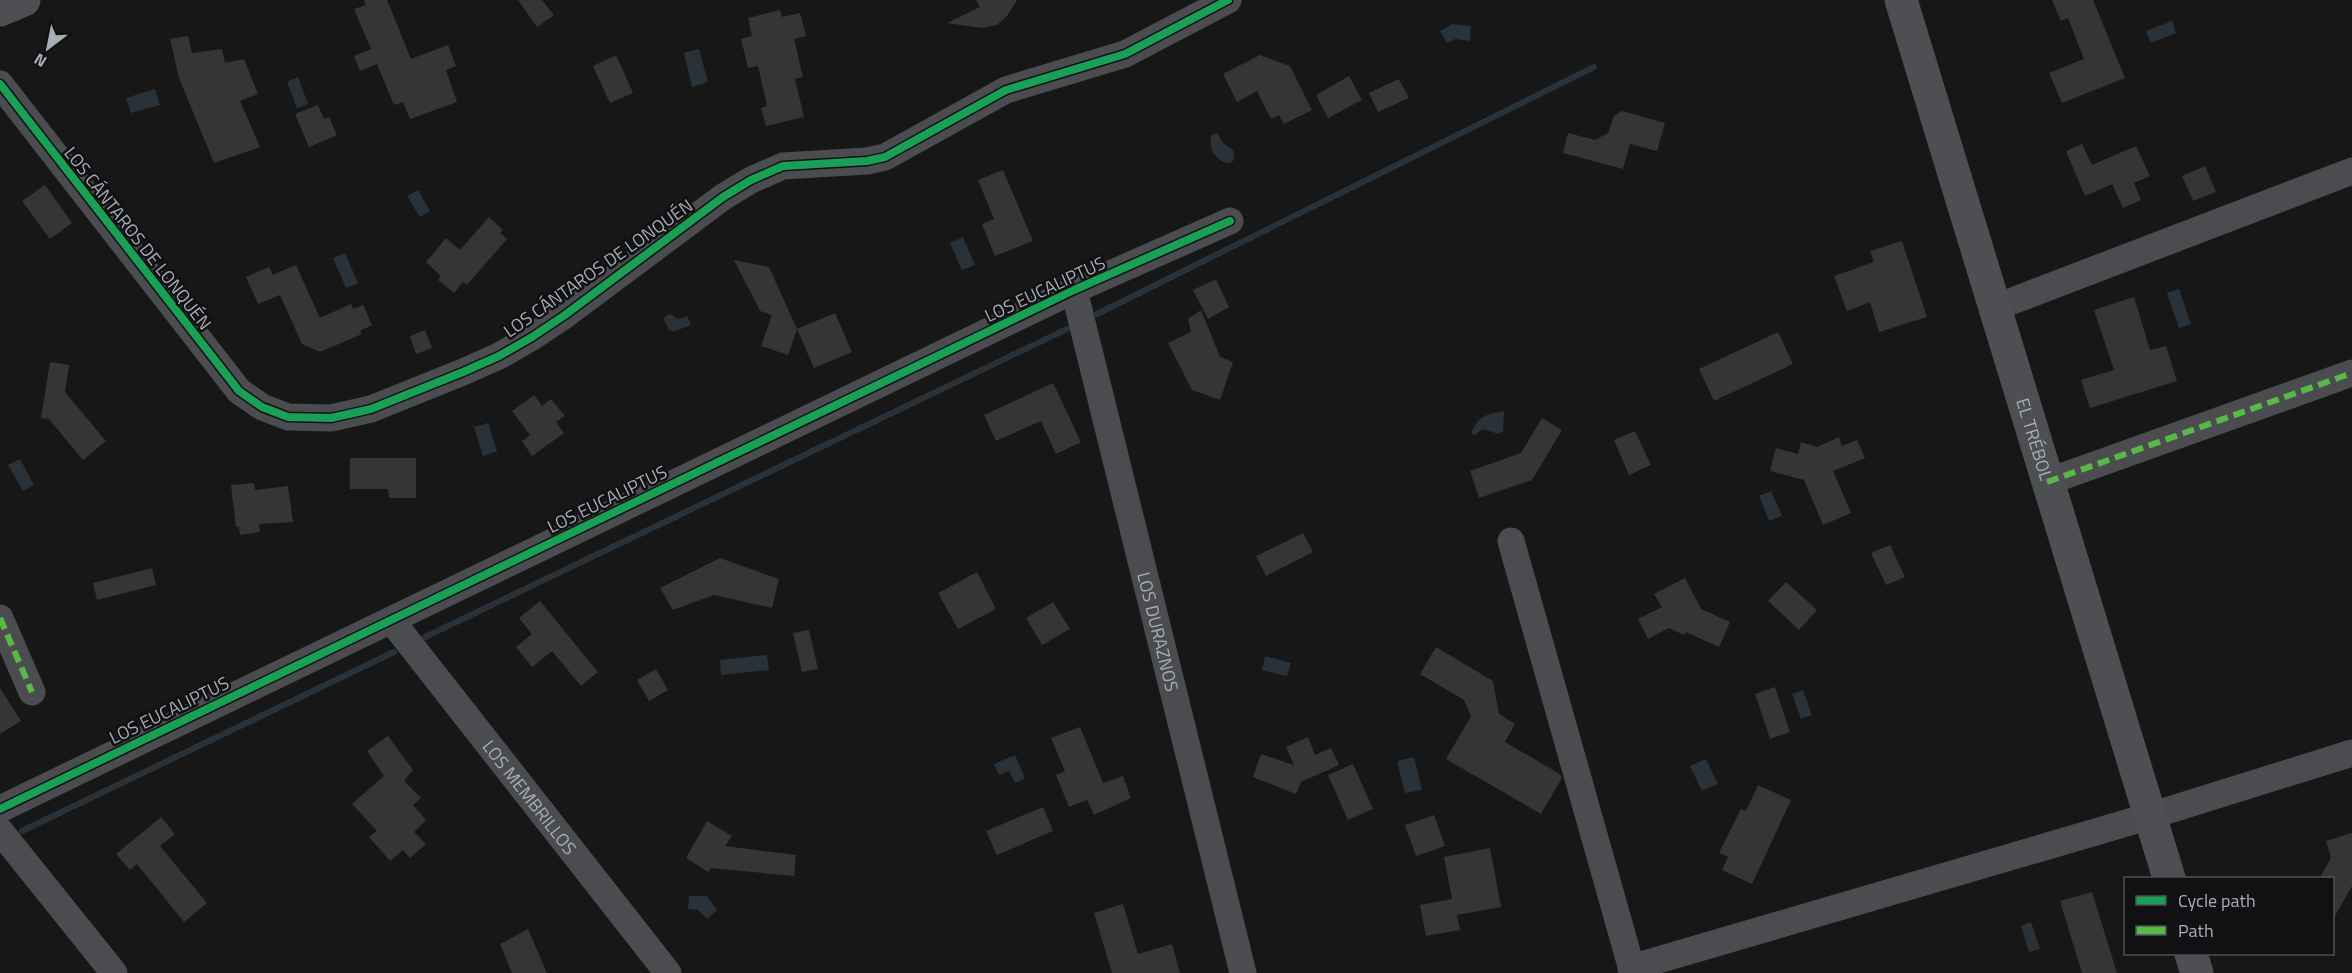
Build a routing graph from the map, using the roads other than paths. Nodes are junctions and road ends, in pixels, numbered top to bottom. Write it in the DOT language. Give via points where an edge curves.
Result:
graph roads {
  1 [pos="24,0"];
  2 [pos="1228,0"];
  3 [pos="1901,0"];
  4 [pos="0,10"];
  5 [pos="0,84"];
  6 [pos="2352,171"];
  7 [pos="1230,221"];
  8 [pos="1074,290"];
  9 [pos="1994,308"];
  10 [pos="2351,378"];
  11 [pos="2047,482"];
  12 [pos="1511,541"];
  13 [pos="0,618"];
  14 [pos="390,620"];
  15 [pos="32,692"];
  16 [pos="2352,753"];
  17 [pos="0,809"];
  18 [pos="2150,816"];
  19 [pos="0,831"];
  20 [pos="2168,877"];
  21 [pos="2191,955"];
  22 [pos="1632,970"];
  23 [pos="114,973"];
  24 [pos="668,973"];
  25 [pos="1243,973"];
  26 [pos="2197,973"];
  1 -- 4 [label="main road"];
  2 -- 5 [label="street, LOS CÁNTAROS DE LONQUÉN" via="1125,54 1006,90 885,157 783,166 751,180 565,315 499,356 371,409 331,418 288,417 262,407 239,391"];
  3 -- 9 [label="main road, EL TRÉBOL"];
  6 -- 9 [label="street"];
  7 -- 8 [label="street, LOS EUCALIPTUS"];
  8 -- 14 [label="street, LOS EUCALIPTUS"];
  8 -- 25 [label="street, LOS DURAZNOS"];
  9 -- 11 [label="main road, EL TRÉBOL"];
  10 -- 11 [label="street"];
  11 -- 18 [label="main road, EL TRÉBOL"];
  12 -- 22 [label="street"];
  13 -- 15 [label="street"];
  14 -- 17 [label="street, LOS EUCALIPTUS"];
  14 -- 24 [label="street, LOS MEMBRILLOS"];
  16 -- 18 [label="street"];
  18 -- 20 [label="main road, EL TRÉBOL"];
  18 -- 22 [label="street"];
  19 -- 23 [label="street"];
  21 -- 26 [label="main road"];
}
